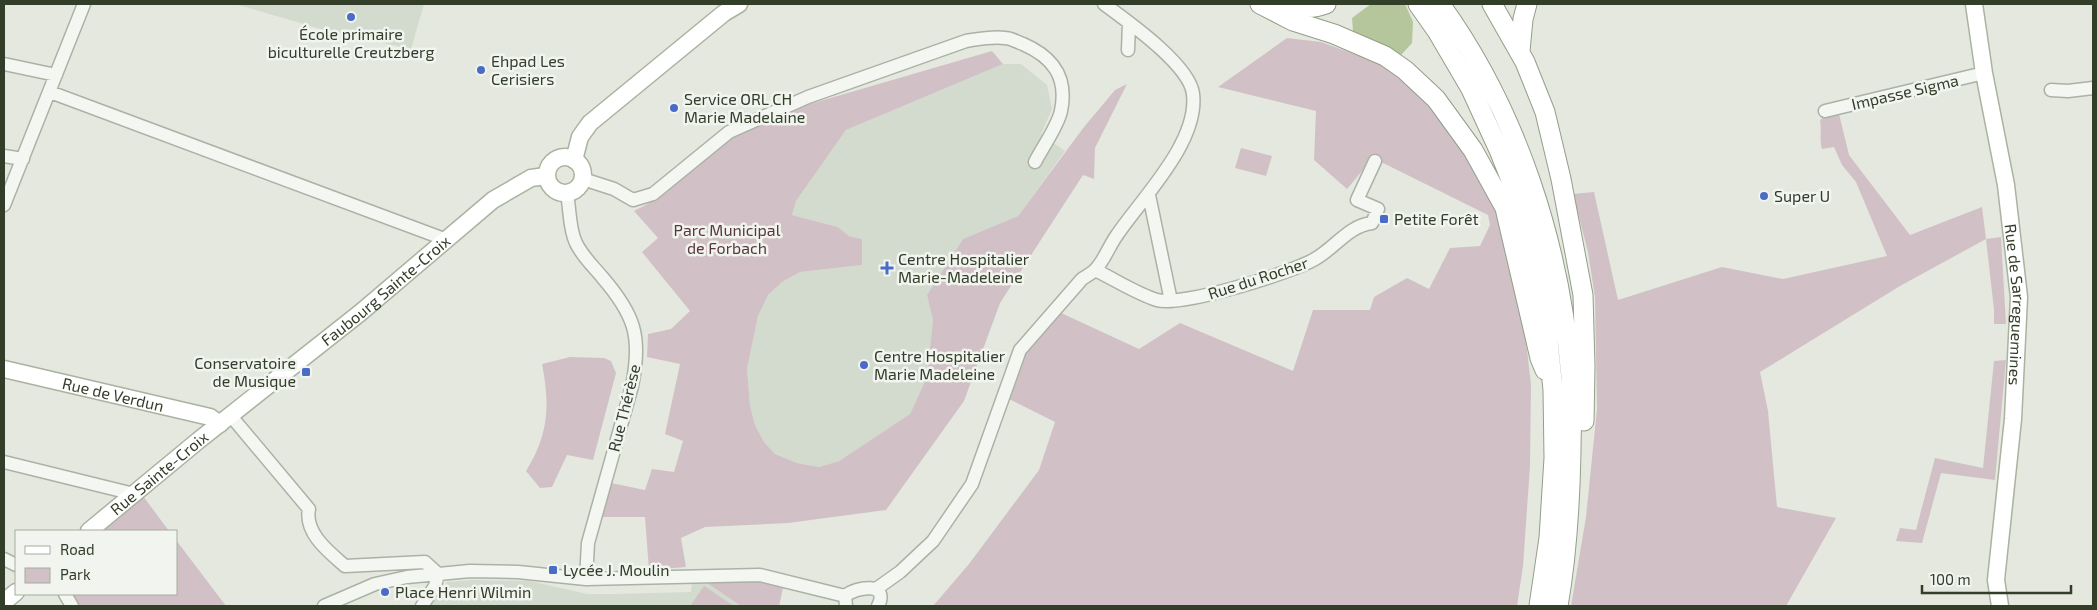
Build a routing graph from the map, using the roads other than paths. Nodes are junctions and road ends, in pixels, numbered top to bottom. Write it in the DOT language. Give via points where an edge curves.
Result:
graph roads {
  1 [pos="84,4"];
  2 [pos="739,4"];
  3 [pos="1104,4"];
  4 [pos="1260,4"];
  5 [pos="1289,4"];
  6 [pos="1326,4"];
  7 [pos="1418,4"];
  8 [pos="1440,4"];
  9 [pos="1492,4"];
  10 [pos="1528,4"];
  11 [pos="1974,4"];
  12 [pos="721,8"];
  13 [pos="1129,23"];
  14 [pos="1146,35"];
  15 [pos="1520,52"];
  16 [pos="4,64"];
  17 [pos="1984,73"];
  18 [pos="56,75"];
  19 [pos="2093,88"];
  20 [pos="2051,90"];
  21 [pos="50,92"];
  22 [pos="1825,111"];
  23 [pos="4,156"];
  24 [pos="23,158"];
  25 [pos="574,160"];
  26 [pos="1375,161"];
  27 [pos="1034,162"];
  28 [pos="546,176"];
  29 [pos="583,179"];
  30 [pos="567,194"];
  31 [pos="1149,195"];
  32 [pos="4,205"];
  33 [pos="447,240"];
  34 [pos="1095,270"];
  35 [pos="1171,301"];
  36 [pos="4,369"];
  37 [pos="1553,390"];
  38 [pos="225,420"];
  39 [pos="4,462"];
  40 [pos="134,494"];
  41 [pos="1569,525"];
  42 [pos="90,530"];
  43 [pos="438,574"];
  44 [pos="586,579"];
  45 [pos="876,589"];
  46 [pos="15,593"];
  47 [pos="66,595"];
  48 [pos="845,601"];
  49 [pos="4,602"];
  50 [pos="72,606"];
  51 [pos="324,606"];
  52 [pos="422,606"];
  53 [pos="878,606"];
  54 [pos="1539,606"];
  55 [pos="1558,606"];
  56 [pos="2000,606"];
  1 -- 18 [label="street"];
  2 -- 12 [label="main road"];
  3 -- 13 [label="street"];
  4 -- 37 [label="highway" via="1293,21 1386,56 1436,99 1473,150 1504,208 1540,358"];
  5 -- 6 [label="highway" via="1314,9"];
  7 -- 37 [label="highway" via="1471,89 1519,200 1544,302"];
  8 -- 41 [label="highway" via="1487,80 1517,142 1536,194 1561,299 1572,378"];
  9 -- 15 [label="highway"];
  10 -- 15 [label="highway"];
  11 -- 17 [label="main road, Rue de Sarreguemines"];
  12 -- 25 [label="main road" via="590,123 580,138"];
  13 -- 14 [label="street"];
  13 -- 14 [label="street" via="1128,50"];
  14 -- 31 [label="street" via="1182,71 1193,93 1191,123"];
  15 -- 41 [label="highway" via="1545,112 1583,294 1582,478"];
  16 -- 18 [label="street"];
  17 -- 22 [label="street, Impasse Sigma"];
  17 -- 56 [label="main road, Rue de Sarreguemines" via="2006,185 2019,297 2013,420 1996,580"];
  18 -- 21 [label="street"];
  19 -- 20 [label="street"];
  21 -- 24 [label="street"];
  21 -- 33 [label="street"];
  23 -- 24 [label="street"];
  24 -- 32 [label="street"];
  25 -- 28 [label="main road" via="564,157 555,160 548,167"];
  25 -- 29 [label="main road" via="582,170"];
  26 -- 35 [label="street, Rue du Rocher" via="1357,200 1378,209 1372,223 1359,225 1324,254 1303,266 1205,296"];
  27 -- 29 [label="street" via="1060,113 1063,97 1060,79 1046,56 1006,38 988,37 966,41 808,98 729,132 653,194 633,200 614,189"];
  28 -- 30 [label="main road" via="552,190"];
  28 -- 33 [label="main road, Faubourg Sainte-Croix" via="531,178 493,200"];
  29 -- 30 [label="main road" via="578,188"];
  30 -- 44 [label="street, Rue Thérèse" via="575,241 614,291 630,316 636,336 636,368 588,543"];
  31 -- 34 [label="street" via="1117,234"];
  31 -- 35 [label="street"];
  33 -- 38 [label="main road, Faubourg Sainte-Croix"];
  34 -- 35 [label="street, Rue du Rocher" via="1158,300"];
  34 -- 45 [label="street" via="1082,279 1020,350 972,484 933,541"];
  36 -- 38 [label="main road, Rue de Verdun"];
  37 -- 54 [label="highway" via="1554,458 1549,538"];
  38 -- 40 [label="main road, Rue Sainte-Croix"];
  38 -- 43 [label="street" via="309,509 309,526 327,550 345,566 425,562"];
  39 -- 40 [label="street"];
  40 -- 42 [label="main road, Rue Sainte-Croix"];
  41 -- 55 [label="highway"];
  43 -- 44 [label="street" via="489,570"];
  43 -- 51 [label="street" via="375,584"];
  43 -- 52 [label="street" via="435,586"];
  44 -- 48 [label="street" via="760,575"];
  45 -- 48 [label="street" via="851,591"];
  45 -- 53 [label="street" via="880,601"];
  46 -- 49 [label="main road"];
  47 -- 50 [label="street"];
}
